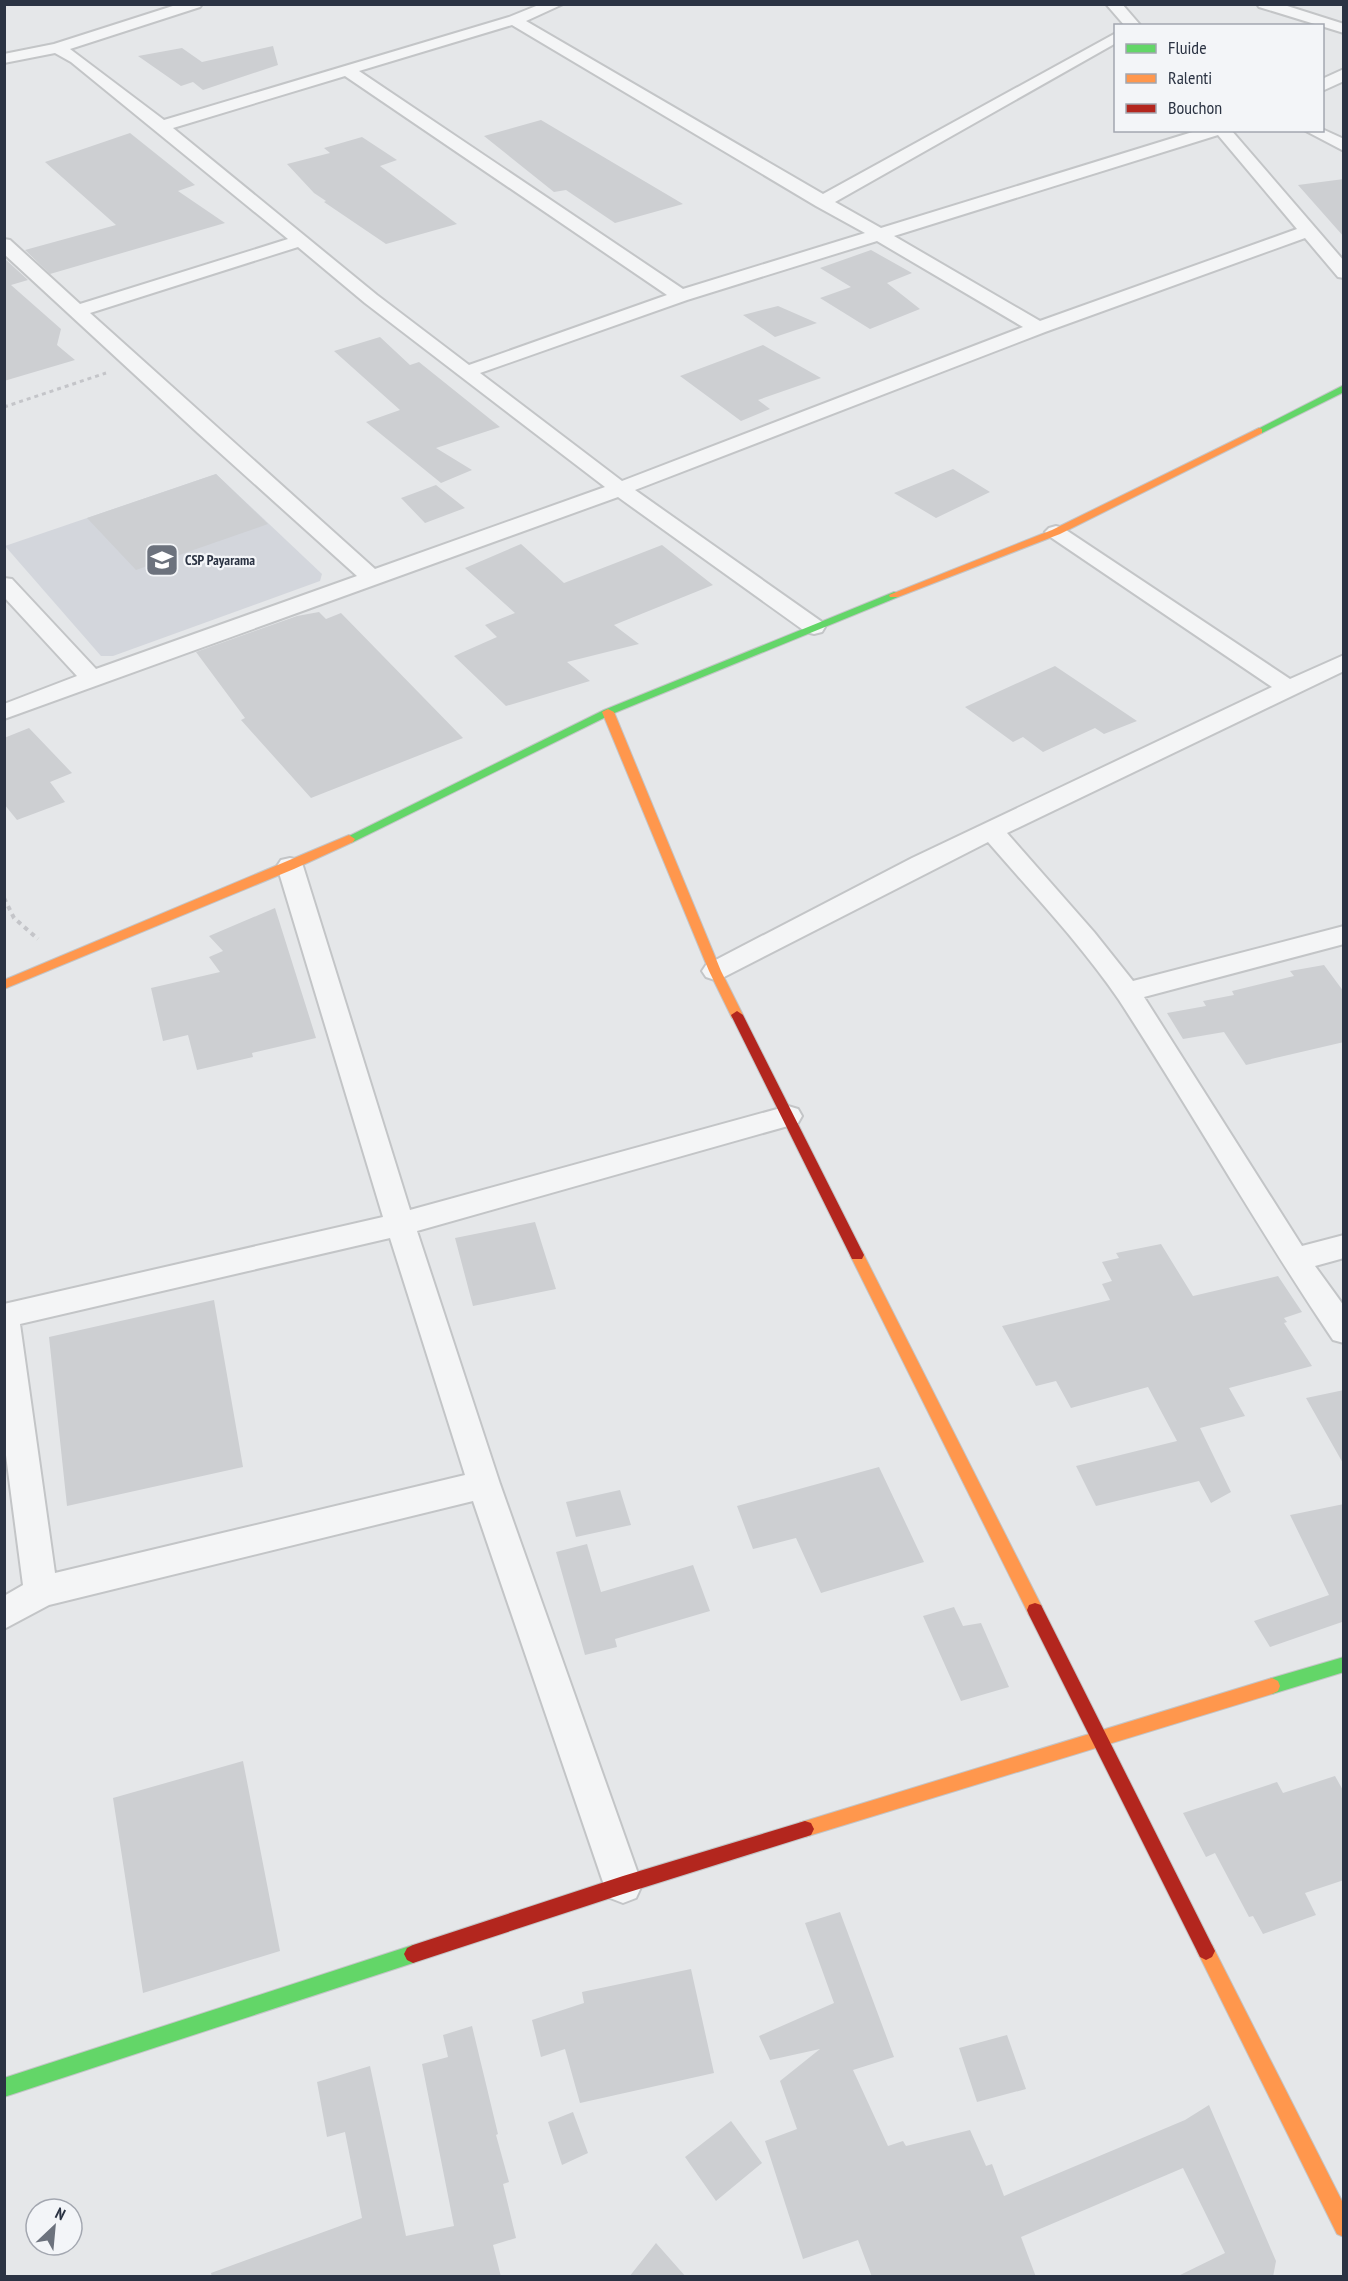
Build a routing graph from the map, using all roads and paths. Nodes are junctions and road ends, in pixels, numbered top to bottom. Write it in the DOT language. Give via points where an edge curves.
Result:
graph roads {
  1 [pos="195,4"];
  2 [pos="556,4"];
  3 [pos="1113,4"];
  4 [pos="1264,4"];
  5 [pos="514,20"];
  6 [pos="1132,24"];
  7 [pos="1344,29"];
  8 [pos="1114,38"];
  9 [pos="57,48"];
  10 [pos="4,59"];
  11 [pos="347,70"];
  12 [pos="1344,74"];
  13 [pos="1324,85"];
  14 [pos="161,126"];
  15 [pos="1211,132"];
  16 [pos="1224,132"];
  17 [pos="1316,132"];
  18 [pos="1344,146"];
  19 [pos="822,202"];
  20 [pos="1306,232"];
  21 [pos="880,236"];
  22 [pos="300,241"];
  23 [pos="4,244"];
  24 [pos="1344,273"];
  25 [pos="681,296"];
  26 [pos="77,311"];
  27 [pos="1038,328"];
  28 [pos="135,364"];
  29 [pos="466,372"];
  30 [pos="1344,388"];
  31 [pos="4,407"];
  32 [pos="620,489"];
  33 [pos="1056,532"];
  34 [pos="371,577"];
  35 [pos="4,584"];
  36 [pos="814,627"];
  37 [pos="1344,663"];
  38 [pos="92,678"];
  39 [pos="1290,689"];
  40 [pos="4,712"];
  41 [pos="608,712"];
  42 [pos="992,831"];
  43 [pos="290,866"];
  44 [pos="4,898"];
  45 [pos="1344,935"];
  46 [pos="63,961"];
  47 [pos="715,971"];
  48 [pos="4,985"];
  49 [pos="1127,992"];
  50 [pos="788,1116"];
  51 [pos="400,1224"];
  52 [pos="1344,1246"];
  53 [pos="1295,1260"];
  54 [pos="4,1316"];
  55 [pos="1344,1331"];
  56 [pos="484,1484"];
  57 [pos="41,1592"];
  58 [pos="4,1614"];
  59 [pos="1344,1664"];
  60 [pos="1099,1738"];
  61 [pos="623,1885"];
  62 [pos="4,2088"];
  63 [pos="1344,2227"];
  1 -- 9 [label="street"];
  2 -- 5 [label="street"];
  3 -- 6 [label="street"];
  4 -- 7 [label="street"];
  5 -- 11 [label="street"];
  5 -- 19 [label="street"];
  8 -- 19 [label="street"];
  9 -- 10 [label="street"];
  9 -- 14 [label="street"];
  11 -- 14 [label="street"];
  11 -- 25 [label="street"];
  12 -- 13 [label="street"];
  14 -- 22 [label="street"];
  15 -- 21 [label="street"];
  16 -- 20 [label="street"];
  17 -- 18 [label="street"];
  19 -- 21 [label="street"];
  20 -- 24 [label="street"];
  20 -- 27 [label="street"];
  21 -- 25 [label="street"];
  21 -- 27 [label="street"];
  22 -- 26 [label="street"];
  22 -- 29 [label="street"];
  23 -- 26 [label="street"];
  25 -- 29 [label="street"];
  26 -- 28 [label="street"];
  27 -- 32 [label="street"];
  28 -- 31 [label="path"];
  28 -- 34 [label="street"];
  29 -- 32 [label="street"];
  30 -- 33 [label="street"];
  32 -- 34 [label="street"];
  32 -- 36 [label="street"];
  33 -- 36 [label="street"];
  33 -- 39 [label="street"];
  34 -- 38 [label="street"];
  35 -- 38 [label="street"];
  36 -- 41 [label="street"];
  37 -- 39 [label="street"];
  38 -- 40 [label="street"];
  39 -- 42 [label="street"];
  41 -- 43 [label="street"];
  41 -- 47 [label="street"];
  42 -- 47 [label="street"];
  42 -- 49 [label="street"];
  43 -- 46 [label="street"];
  43 -- 51 [label="street"];
  44 -- 46 [label="path" via="14,918"];
  45 -- 49 [label="street"];
  46 -- 48 [label="street"];
  47 -- 50 [label="street"];
  49 -- 53 [label="street"];
  50 -- 51 [label="street"];
  50 -- 60 [label="street"];
  51 -- 54 [label="street"];
  51 -- 56 [label="street"];
  52 -- 53 [label="street"];
  53 -- 55 [label="street"];
  54 -- 57 [label="street"];
  56 -- 57 [label="street"];
  56 -- 61 [label="street"];
  57 -- 58 [label="street"];
  59 -- 60 [label="street"];
  60 -- 61 [label="street"];
  60 -- 63 [label="street"];
  61 -- 62 [label="street"];
}
